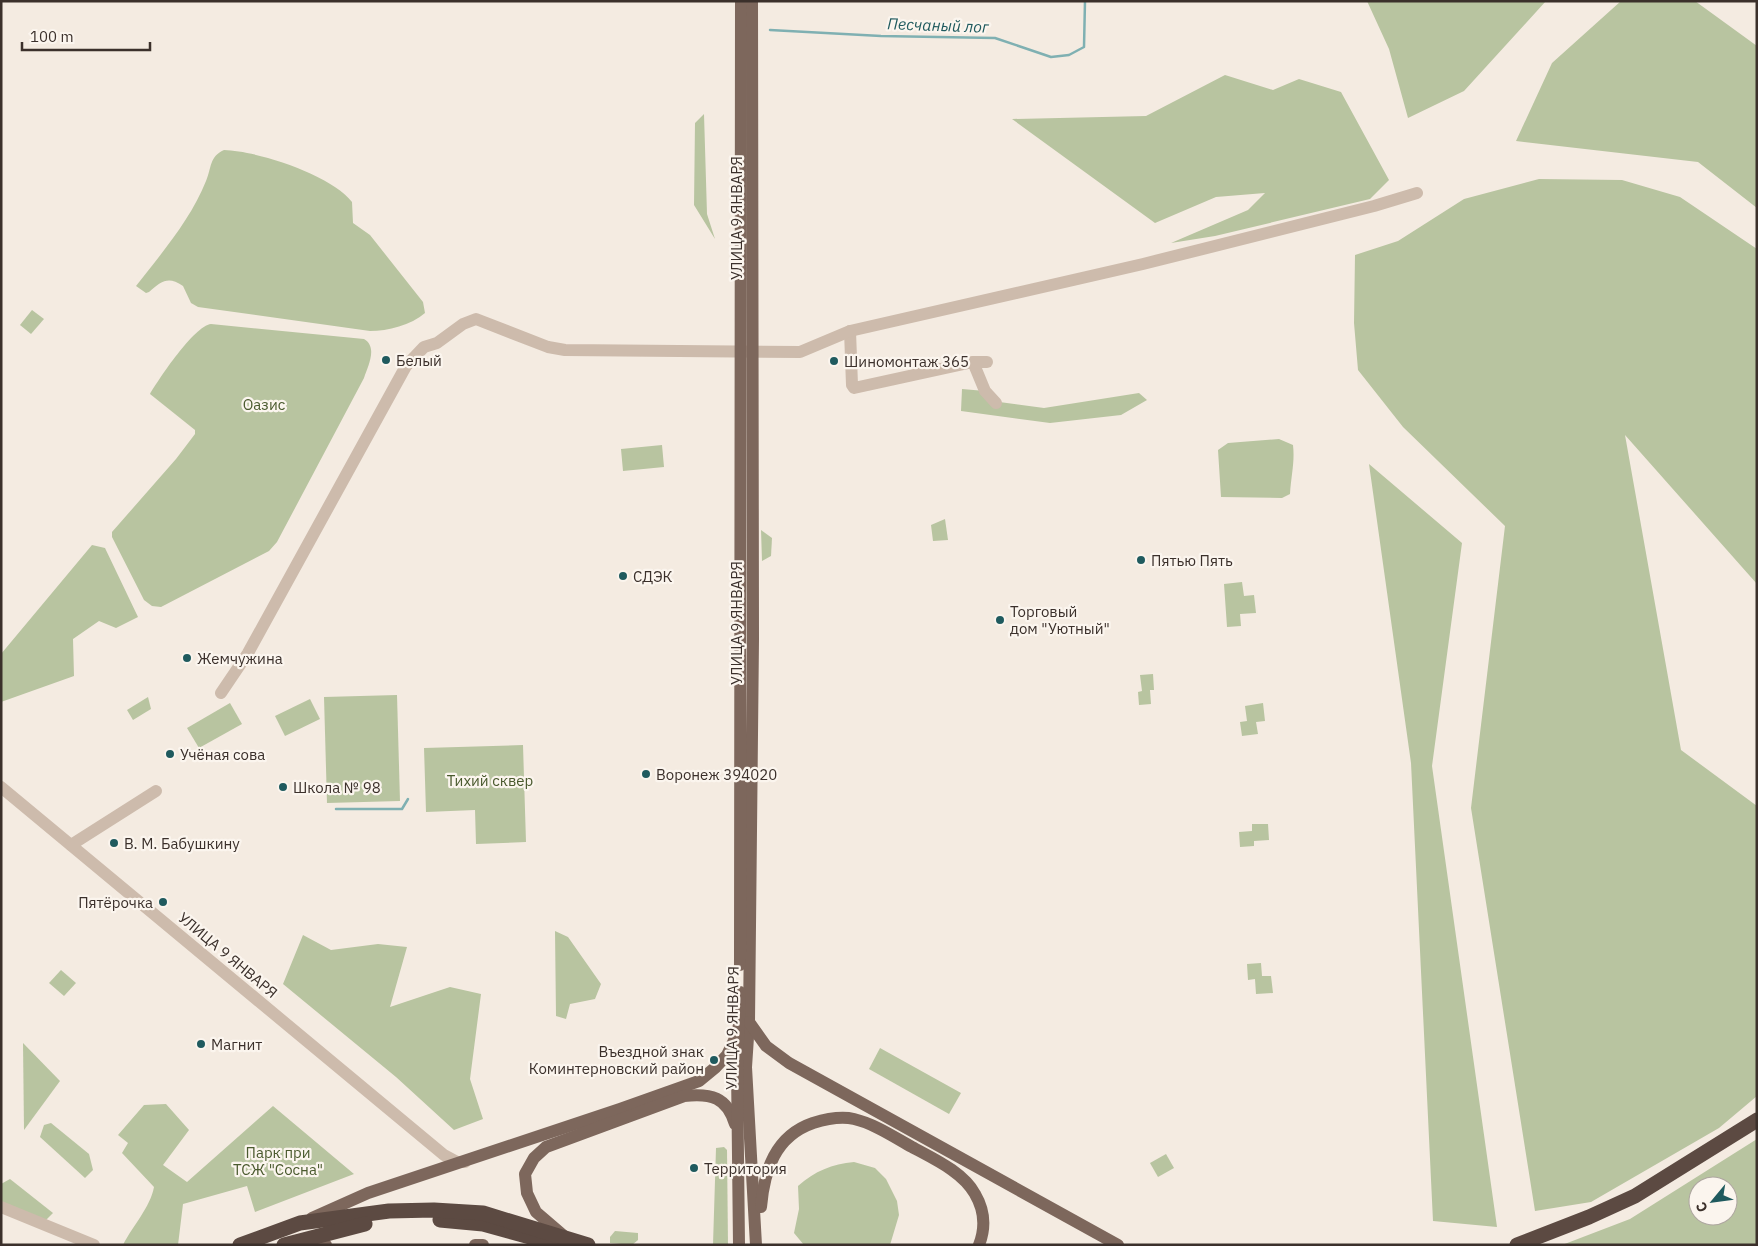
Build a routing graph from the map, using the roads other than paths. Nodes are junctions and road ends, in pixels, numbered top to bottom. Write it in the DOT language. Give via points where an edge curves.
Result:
graph roads {
  1 [pos="741,1"];
  2 [pos="752,1"];
  3 [pos="1417,193"];
  4 [pos="746,255"];
  5 [pos="850,331"];
  6 [pos="747,352"];
  7 [pos="973,362"];
  8 [pos="987,362"];
  9 [pos="996,403"];
  10 [pos="220,693"];
  11 [pos="1,787"];
  12 [pos="156,791"];
  13 [pos="71,845"];
  14 [pos="744,1021"];
  15 [pos="1757,1120"];
  16 [pos="740,1141"];
  17 [pos="436,1146"];
  18 [pos="465,1162"];
  19 [pos="432,1173"];
  20 [pos="1,1207"];
  21 [pos="300,1223"];
  22 [pos="562,1240"];
  23 [pos="286,1244"];
  24 [pos="94,1245"];
  25 [pos="240,1245"];
  26 [pos="326,1245"];
  27 [pos="475,1245"];
  28 [pos="483,1245"];
  29 [pos="588,1245"];
  30 [pos="739,1245"];
  31 [pos="756,1245"];
  32 [pos="760,1245"];
  33 [pos="979,1245"];
  34 [pos="1118,1245"];
  35 [pos="1516,1245"];
  1 -- 4 [label="main road, УЛИЦА 9 ЯНВАРЯ"];
  2 -- 4 [label="main road, УЛИЦА 9 ЯНВАРЯ"];
  3 -- 5 [label="street" via="1143,264"];
  4 -- 6 [label="main road, УЛИЦА 9 ЯНВАРЯ"];
  5 -- 6 [label="street" via="800,352"];
  5 -- 7 [label="street" via="854,388"];
  6 -- 10 [label="street" via="565,350 548,347 476,319 424,347 406,366 248,654"];
  6 -- 14 [label="main road, УЛИЦА 9 ЯНВАРЯ"];
  7 -- 8 [label="street"];
  7 -- 9 [label="street" via="985,391"];
  11 -- 13 [label="street, УЛИЦА 9 ЯНВАРЯ"];
  12 -- 13 [label="street"];
  13 -- 17 [label="street, УЛИЦА 9 ЯНВАРЯ"];
  14 -- 16 [label="main road, УЛИЦА 9 ЯНВАРЯ" via="737,1068"];
  14 -- 18 [label="main road" via="728,1055 698,1080"];
  14 -- 31 [label="main road, УЛИЦА 9 ЯНВАРЯ"];
  14 -- 34 [label="main road" via="766,1046 790,1063"];
  15 -- 35 [label="highway" via="1635,1196"];
  16 -- 22 [label="main road" via="729,1108 717,1098 700,1094 684,1096 546,1147 534,1158 525,1174 528,1193 536,1212"];
  16 -- 30 [label="main road, УЛИЦА 9 ЯНВАРЯ"];
  17 -- 18 [label="street, УЛИЦА 9 ЯНВАРЯ" via="451,1160"];
  17 -- 19 [label="street" via="437,1158"];
  18 -- 19 [label="main road"];
  19 -- 21 [label="main road" via="368,1193"];
  20 -- 24 [label="street"];
  21 -- 22 [label="highway" via="389,1211 483,1213"];
  21 -- 25 [label="highway"];
  22 -- 23 [label="highway" via="526,1236 483,1224 397,1220 355,1225"];
  22 -- 29 [label="highway"];
  23 -- 26 [label="main road"];
  27 -- 28 [label="main road"];
  32 -- 33 [label="main road" via="763,1185 778,1149 788,1137 806,1126 839,1118 853,1119 882,1131 939,1162 966,1182 975,1193 985,1222"];
}
